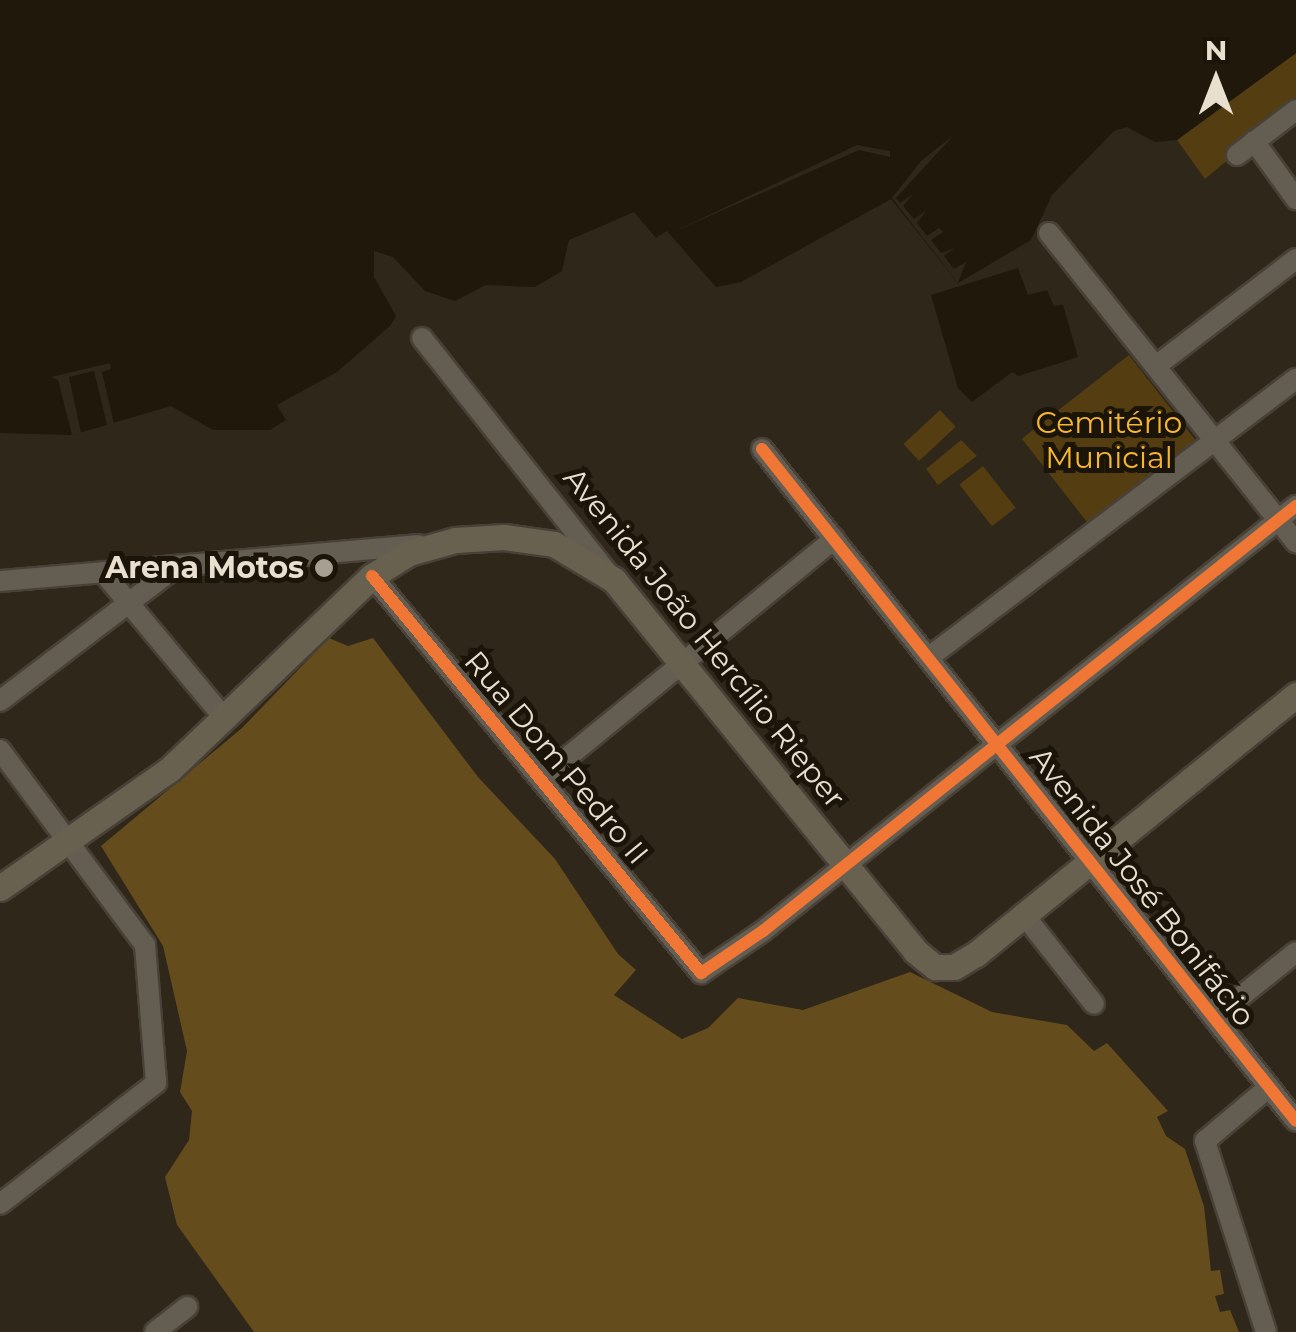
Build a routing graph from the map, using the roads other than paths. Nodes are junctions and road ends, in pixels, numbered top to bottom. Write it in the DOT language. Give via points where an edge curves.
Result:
graph roads {
  1 [pos="1296,110"];
  2 [pos="1254,141"];
  3 [pos="1238,156"];
  4 [pos="1296,198"];
  5 [pos="1049,233"];
  6 [pos="1296,259"];
  7 [pos="422,338"];
  8 [pos="1156,366"];
  9 [pos="1296,379"];
  10 [pos="1215,441"];
  11 [pos="762,449"];
  12 [pos="1296,506"];
  13 [pos="1278,520"];
  14 [pos="834,540"];
  15 [pos="1296,542"];
  16 [pos="435,544"];
  17 [pos="178,564"];
  18 [pos="103,572"];
  19 [pos="372,576"];
  20 [pos="614,580"];
  21 [pos="0,581"];
  22 [pos="128,602"];
  23 [pos="928,658"];
  24 [pos="682,664"];
  25 [pos="1296,695"];
  26 [pos="0,701"];
  27 [pos="226,720"];
  28 [pos="997,745"];
  29 [pos="0,750"];
  30 [pos="540,780"];
  31 [pos="72,843"];
  32 [pos="1090,862"];
  33 [pos="846,865"];
  34 [pos="0,888"];
  35 [pos="1024,916"];
  36 [pos="1296,952"];
  37 [pos="1094,1004"];
  38 [pos="1214,1018"];
  39 [pos="1269,1087"];
  40 [pos="1296,1121"];
  41 [pos="0,1204"];
  42 [pos="187,1307"];
  43 [pos="155,1332"];
  44 [pos="1266,1332"];
  1 -- 2 [label="street"];
  2 -- 3 [label="street"];
  2 -- 4 [label="street"];
  5 -- 8 [label="street"];
  6 -- 8 [label="street"];
  7 -- 20 [label="street, Avenida João Hercílio Rieper"];
  8 -- 10 [label="street"];
  9 -- 10 [label="street"];
  10 -- 13 [label="street"];
  10 -- 23 [label="street"];
  11 -- 14 [label="street, Avenida José Bonifácio"];
  12 -- 13 [label="street"];
  13 -- 15 [label="street"];
  13 -- 28 [label="street"];
  14 -- 23 [label="street, Avenida José Bonifácio"];
  14 -- 24 [label="street"];
  16 -- 17 [label="street"];
  16 -- 19 [label="main road"];
  16 -- 20 [label="main road" via="541,541 578,554"];
  17 -- 18 [label="street"];
  17 -- 22 [label="street"];
  18 -- 21 [label="street"];
  18 -- 22 [label="street"];
  19 -- 27 [label="main road"];
  19 -- 30 [label="street, Rua Dom Pedro II"];
  20 -- 24 [label="main road, Avenida João Hercílio Rieper"];
  22 -- 26 [label="street"];
  22 -- 27 [label="street"];
  23 -- 28 [label="street, Avenida José Bonifácio"];
  24 -- 30 [label="street"];
  24 -- 33 [label="main road, Avenida João Hercílio Rieper"];
  25 -- 32 [label="main road"];
  27 -- 31 [label="main road"];
  28 -- 32 [label="street, Avenida José Bonifácio"];
  28 -- 33 [label="street"];
  29 -- 31 [label="street"];
  30 -- 33 [label="street, Rua Dom Pedro II" via="701,973"];
  31 -- 34 [label="main road"];
  31 -- 41 [label="street" via="146,945 156,1083"];
  32 -- 35 [label="main road"];
  32 -- 38 [label="street, Avenida José Bonifácio"];
  33 -- 35 [label="main road, Avenida João Hercílio Rieper" via="915,951 944,968 963,963"];
  35 -- 37 [label="street"];
  36 -- 38 [label="street"];
  38 -- 39 [label="street, Avenida José Bonifácio"];
  39 -- 40 [label="street, Avenida José Bonifácio"];
  39 -- 44 [label="street" via="1205,1141"];
  42 -- 43 [label="street"];
}
